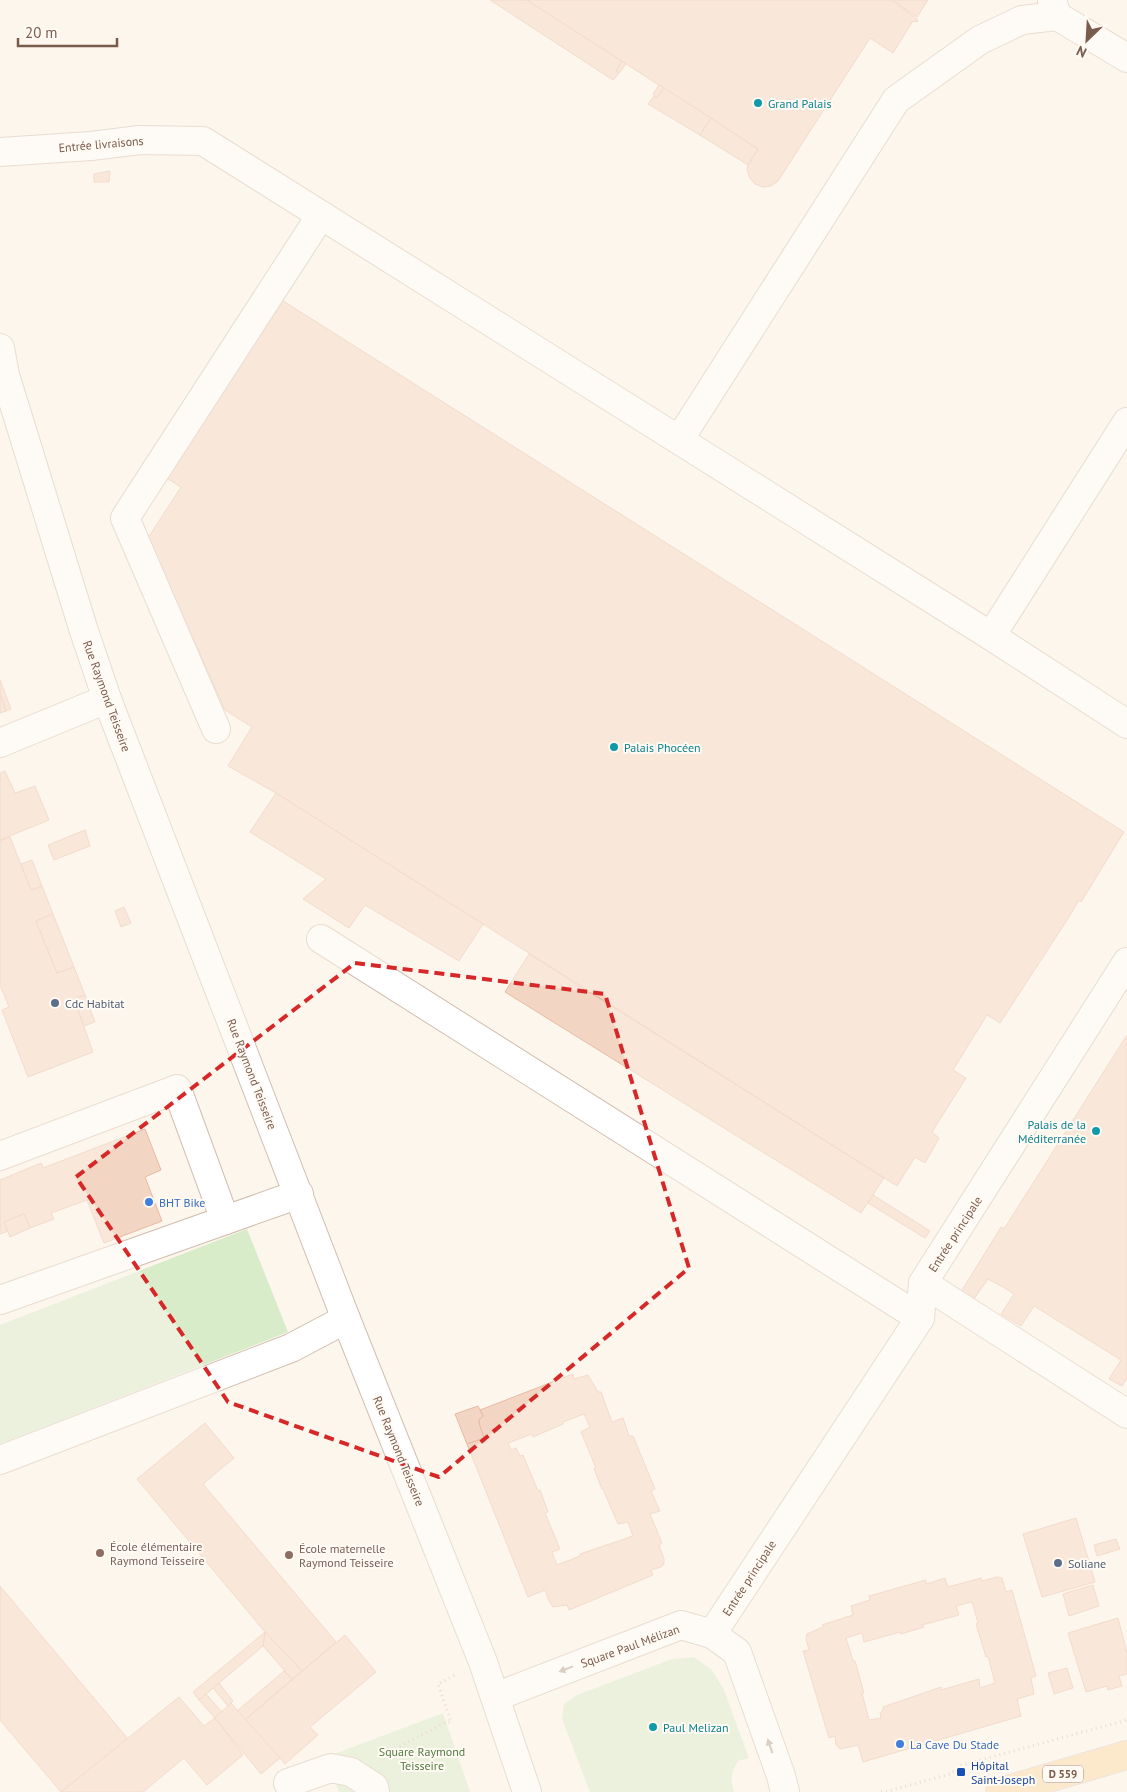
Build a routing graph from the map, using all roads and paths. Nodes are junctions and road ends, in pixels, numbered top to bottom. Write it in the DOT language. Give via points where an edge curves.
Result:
graph roads {
  1 [pos="1055,8"];
  2 [pos="1127,58"];
  3 [pos="0,152"];
  4 [pos="322,215"];
  5 [pos="0,348"];
  6 [pos="1127,422"];
  7 [pos="679,440"];
  8 [pos="991,636"];
  9 [pos="107,699"];
  10 [pos="1127,724"];
  11 [pos="216,730"];
  12 [pos="0,743"];
  13 [pos="321,938"];
  14 [pos="1127,962"];
  15 [pos="0,1156"];
  16 [pos="299,1194"];
  17 [pos="226,1220"];
  18 [pos="923,1283"];
  19 [pos="0,1300"];
  20 [pos="920,1318"];
  21 [pos="346,1319"];
  22 [pos="1127,1414"];
  23 [pos="0,1460"];
  24 [pos="712,1634"];
  25 [pos="483,1662"];
  26 [pos="495,1697"];
  27 [pos="1127,1720"];
  28 [pos="1127,1755"];
  29 [pos="351,1772"];
  30 [pos="288,1783"];
  31 [pos="375,1792"];
  32 [pos="527,1792"];
  33 [pos="785,1792"];
  34 [pos="881,1792"];
  35 [pos="1000,1792"];
  1 -- 2 [label="street"];
  1 -- 7 [label="street" via="980,40 896,100"];
  3 -- 4 [label="street, Entrée livraisons" via="140,140 203,140"];
  4 -- 7 [label="street"];
  4 -- 11 [label="street" via="126,518"];
  5 -- 9 [label="street, Rue Raymond Teisseire" via="5,375"];
  6 -- 8 [label="street"];
  7 -- 8 [label="street"];
  8 -- 10 [label="street"];
  9 -- 12 [label="street"];
  9 -- 16 [label="street, Rue Raymond Teisseire"];
  13 -- 20 [label="street"];
  14 -- 18 [label="street, Entrée principale"];
  15 -- 17 [label="street" via="177,1089"];
  16 -- 17 [label="street"];
  16 -- 21 [label="street, Rue Raymond Teisseire"];
  17 -- 19 [label="street"];
  18 -- 20 [label="street, Entrée principale"];
  18 -- 22 [label="street"];
  20 -- 24 [label="street, Entrée principale"];
  21 -- 23 [label="street" via="291,1348"];
  21 -- 25 [label="street, Rue Raymond Teisseire"];
  24 -- 26 [label="street, Square Paul Mélizan, one-way" via="681,1626"];
  33 -- 24 [label="street, Square Paul Mélizan, one-way" via="737,1652"];
  25 -- 26 [label="street, Rue Raymond Teisseire"];
  25 -- 29 [label="path" via="438,1684 451,1722"];
  26 -- 32 [label="street, Rue Raymond Teisseire"];
  27 -- 34 [label="path" via="962,1765 950,1774"];
  28 -- 35 [label="main road, D 559"];
  29 -- 30 [label="street" via="331,1768"];
  29 -- 31 [label="street" via="374,1787"];
}
